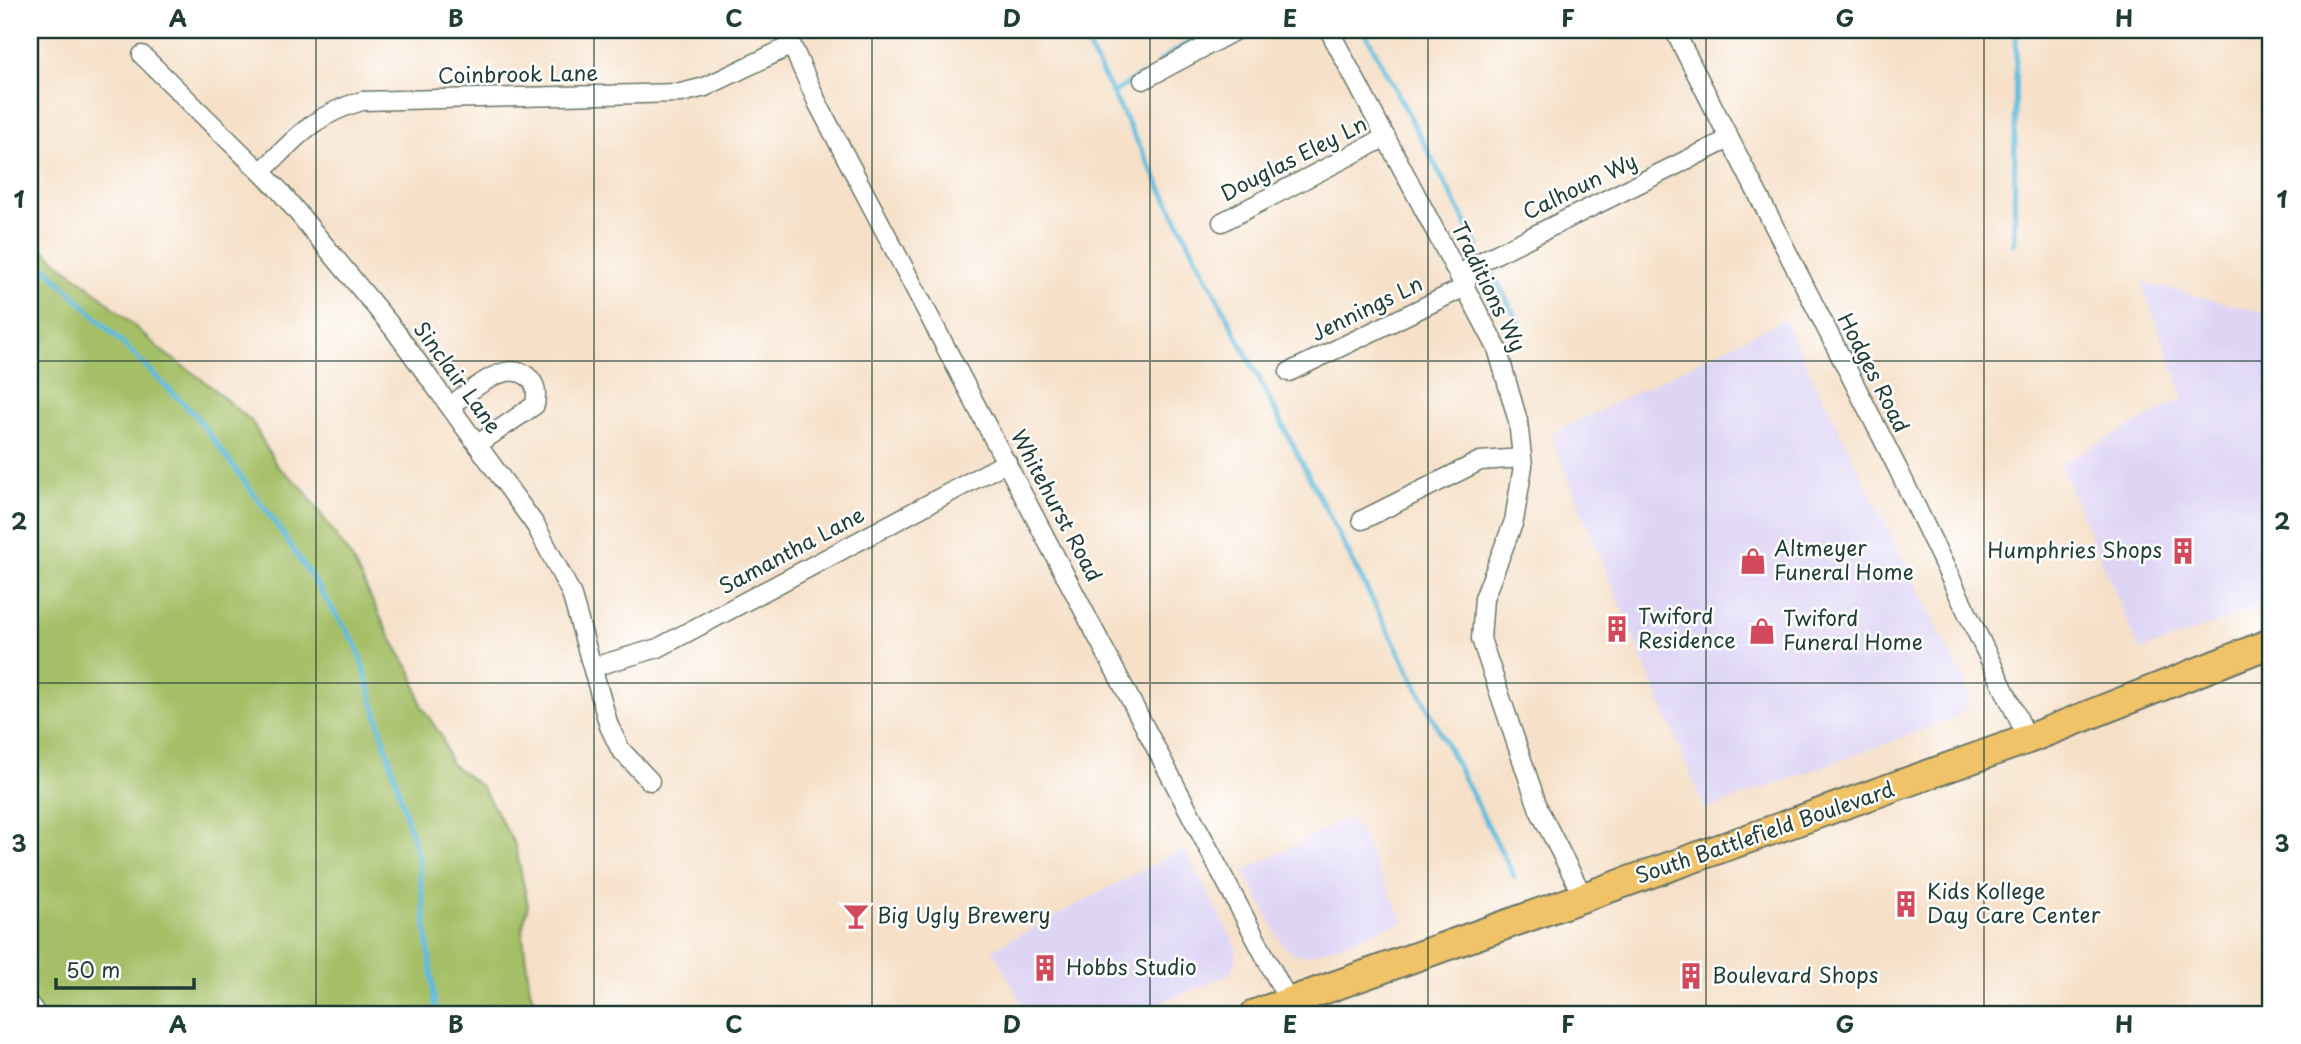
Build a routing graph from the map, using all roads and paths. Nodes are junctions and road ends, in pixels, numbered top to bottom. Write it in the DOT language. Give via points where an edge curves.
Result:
graph roads {
  1 [pos="1236,30"];
  2 [pos="1329,30"];
  3 [pos="1674,30"];
  4 [pos="788,38"];
  5 [pos="142,55"];
  6 [pos="1143,80"];
  7 [pos="1386,137"];
  8 [pos="1729,139"];
  9 [pos="261,172"];
  10 [pos="1222,222"];
  11 [pos="1465,287"];
  12 [pos="1289,372"];
  13 [pos="450,406"];
  14 [pos="478,444"];
  15 [pos="1522,458"];
  16 [pos="1007,462"];
  17 [pos="1362,520"];
  18 [pos="2271,643"];
  19 [pos="593,667"];
  20 [pos="2028,739"];
  21 [pos="650,781"];
  22 [pos="1583,896"];
  23 [pos="1289,1002"];
  24 [pos="30,1005"];
  25 [pos="36,1014"];
  26 [pos="1255,1014"];
  1 -- 6 [label="street"];
  2 -- 7 [label="street, Traditions Wy"];
  3 -- 8 [label="street, Hodges Road"];
  4 -- 9 [label="street, Coinbrook Lane" via="705,88 681,93 362,101 317,119"];
  4 -- 16 [label="street, Whitehurst Road"];
  5 -- 9 [label="street, Sinclair Lane"];
  7 -- 10 [label="street, Douglas Eley Ln"];
  7 -- 11 [label="street, Traditions Wy"];
  8 -- 11 [label="street, Calhoun Wy" via="1470,267"];
  8 -- 20 [label="street, Hodges Road" via="1898,469"];
  9 -- 13 [label="street, Sinclair Lane" via="393,328"];
  11 -- 12 [label="street, Jennings Ln"];
  11 -- 15 [label="street, Traditions Wy" via="1497,348 1518,421"];
  13 -- 14 [label="street, Sinclair Lane"];
  13 -- 14 [label="street" via="502,372 524,374 534,382 535,405"];
  14 -- 19 [label="street, Sinclair Lane" via="537,526 557,563"];
  15 -- 17 [label="street" via="1480,461"];
  15 -- 22 [label="street, Traditions Wy" via="1514,521 1484,598 1481,639 1539,810"];
  16 -- 19 [label="street, Samantha Lane" via="658,648"];
  16 -- 23 [label="street, Whitehurst Road"];
  18 -- 20 [label="main road, South Battlefield Boulevard"];
  19 -- 21 [label="street, Sinclair Lane" via="620,749"];
  20 -- 22 [label="main road, South Battlefield Boulevard"];
  22 -- 23 [label="main road, South Battlefield Boulevard"];
  23 -- 26 [label="main road, South Battlefield Boulevard"];
  24 -- 25 [label="street"];
}
